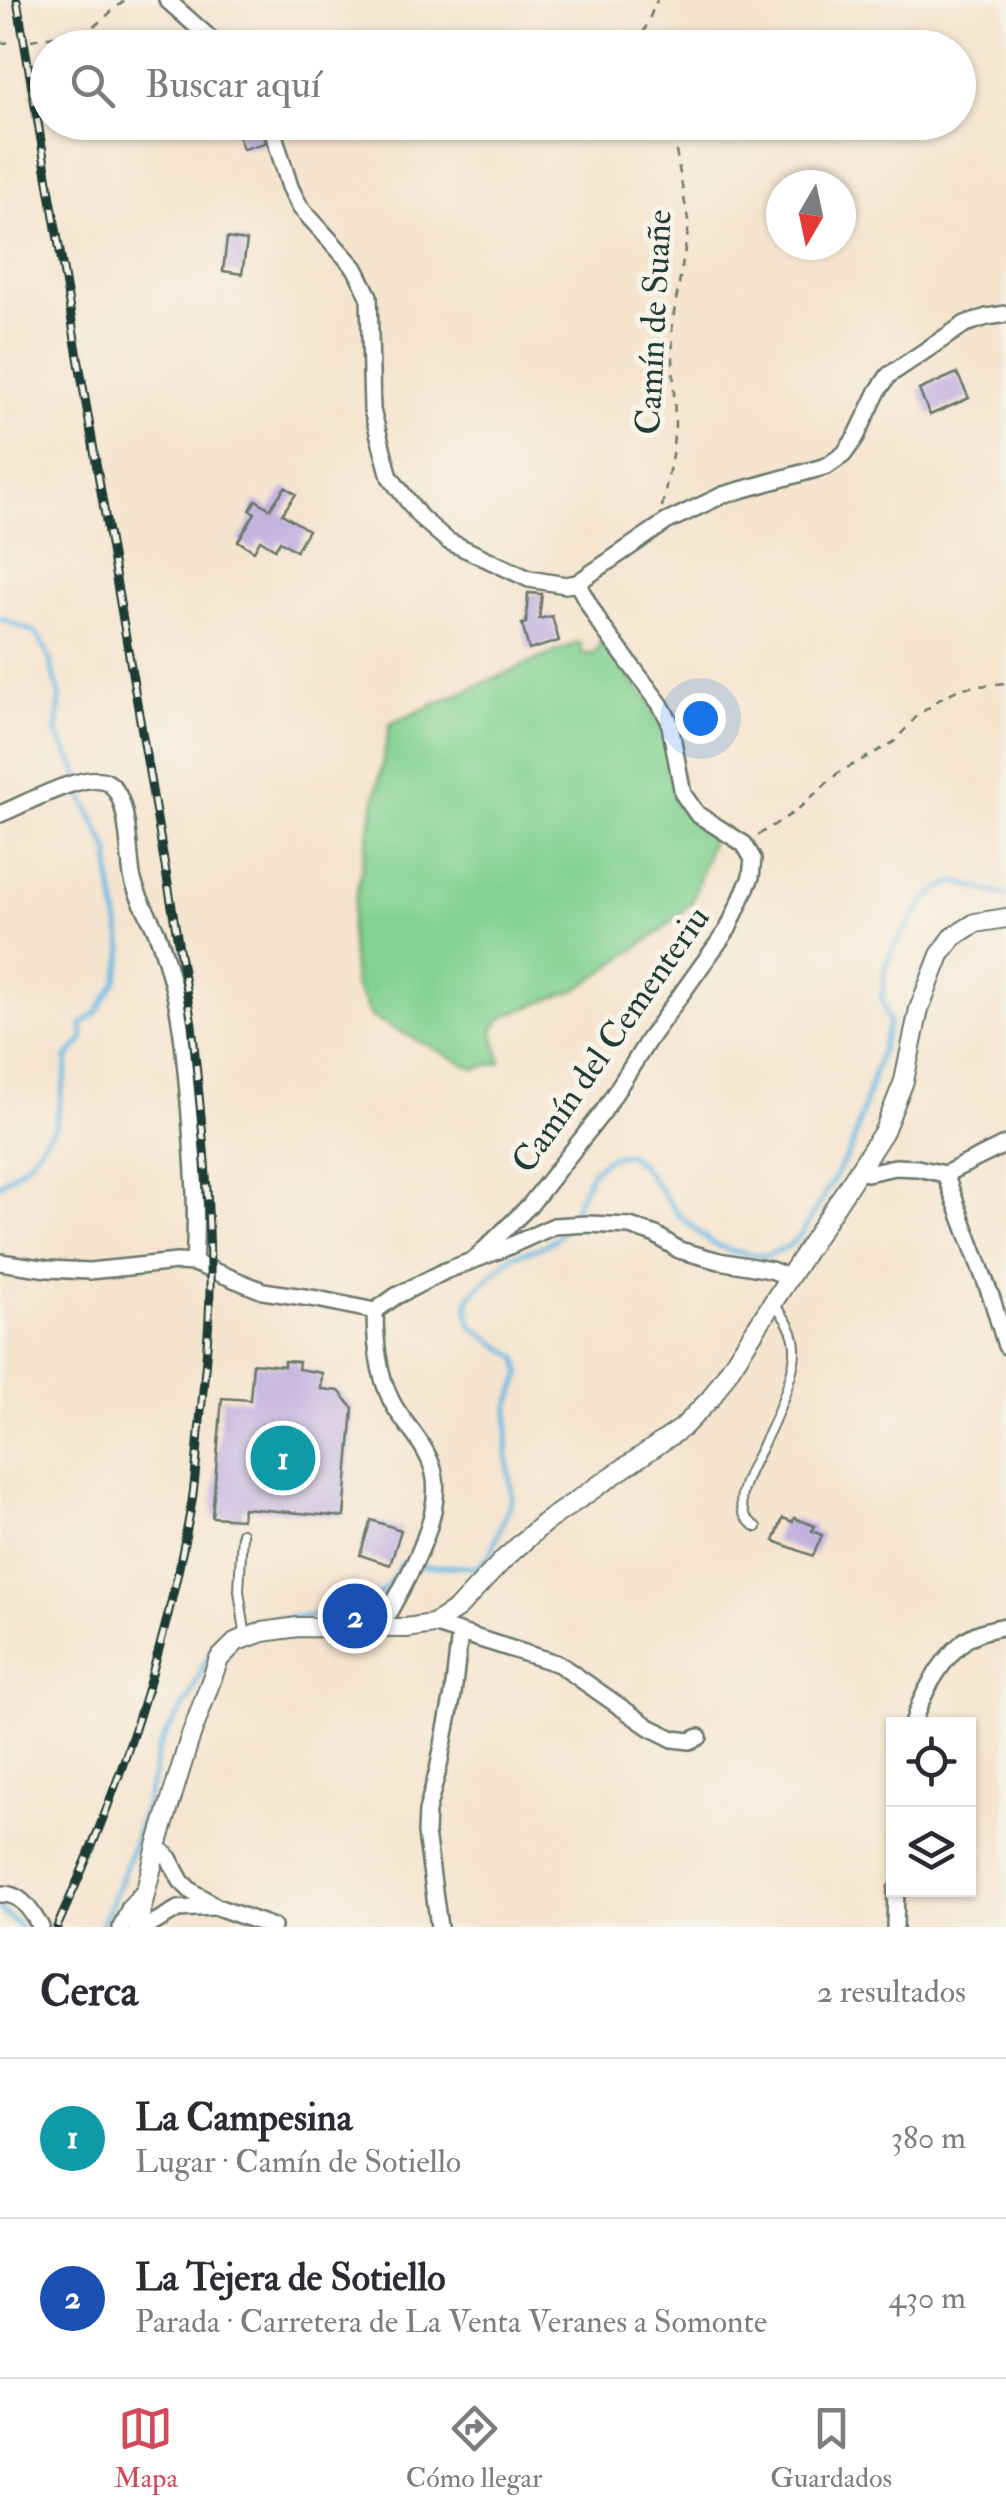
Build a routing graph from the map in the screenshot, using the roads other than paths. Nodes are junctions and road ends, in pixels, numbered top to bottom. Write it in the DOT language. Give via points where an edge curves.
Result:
graph roads {
  1 [pos="167,0"];
  2 [pos="201,30"];
  3 [pos="276,140"];
  4 [pos="1006,314"];
  5 [pos="577,582"];
  6 [pos="0,814"];
  7 [pos="1006,918"];
  8 [pos="1006,1144"];
  9 [pos="858,1170"];
  10 [pos="945,1174"];
  11 [pos="477,1257"];
  12 [pos="0,1262"];
  13 [pos="194,1263"];
  14 [pos="790,1278"];
  15 [pos="772,1304"];
  16 [pos="375,1311"];
  17 [pos="1006,1346"];
  18 [pos="757,1526"];
  19 [pos="242,1533"];
  20 [pos="433,1624"];
  21 [pos="1006,1626"];
  22 [pos="380,1628"];
  23 [pos="460,1633"];
  24 [pos="246,1638"];
  25 [pos="914,1717"];
  26 [pos="699,1738"];
  27 [pos="157,1846"];
  28 [pos="174,1871"];
  29 [pos="146,1889"];
  30 [pos="0,1894"];
  31 [pos="896,1897"];
  32 [pos="218,1908"];
  33 [pos="165,1915"];
  34 [pos="42,1927"];
  35 [pos="121,1927"];
  36 [pos="137,1927"];
  37 [pos="273,1927"];
  38 [pos="439,1927"];
  39 [pos="894,1927"];
  1 -- 2 [label="street"];
  3 -- 5 [label="street" via="300,208 356,268 368,296 372,410 390,477 448,541 529,580"];
  4 -- 5 [label="street" via="964,324 890,375 856,437 827,466 723,494 666,522"];
  5 -- 11 [label="street, Camín del Cementeriu" via="669,720 683,794 697,814 744,844 753,859 751,877 728,928 603,1112 530,1205"];
  6 -- 13 [label="street" via="90,780 106,781 122,806 132,876 176,1001 193,1158"];
  7 -- 9 [label="street" via="975,923 940,955 919,1008 904,1081 884,1131"];
  8 -- 10 [label="street"];
  9 -- 10 [label="street"];
  9 -- 14 [label="street"];
  10 -- 17 [label="street"];
  11 -- 14 [label="street" via="554,1226 630,1226 679,1250"];
  11 -- 16 [label="street"];
  12 -- 13 [label="street" via="89,1271"];
  13 -- 16 [label="street" via="263,1292"];
  14 -- 15 [label="street"];
  15 -- 18 [label="lane" via="788,1319 796,1351 765,1442 745,1478 741,1504"];
  15 -- 20 [label="street" via="711,1398 682,1428 544,1523"];
  16 -- 22 [label="street" via="387,1391 426,1452 435,1494 425,1540"];
  19 -- 24 [label="lane" via="239,1591"];
  20 -- 22 [label="street"];
  20 -- 23 [label="street"];
  21 -- 25 [label="street" via="962,1642"];
  22 -- 24 [label="street" via="298,1627"];
  23 -- 26 [label="street" via="559,1664 649,1728 673,1739"];
  23 -- 38 [label="street" via="427,1811"];
  24 -- 27 [label="street" via="219,1659"];
  27 -- 28 [label="street"];
  27 -- 29 [label="street"];
  28 -- 32 [label="street" via="190,1891"];
  28 -- 33 [label="street"];
  29 -- 35 [label="street"];
  29 -- 36 [label="street"];
  30 -- 34 [label="street" via="18,1898"];
  31 -- 39 [label="street"];
  32 -- 33 [label="street"];
  32 -- 37 [label="street"];
  33 -- 36 [label="street"];
}
